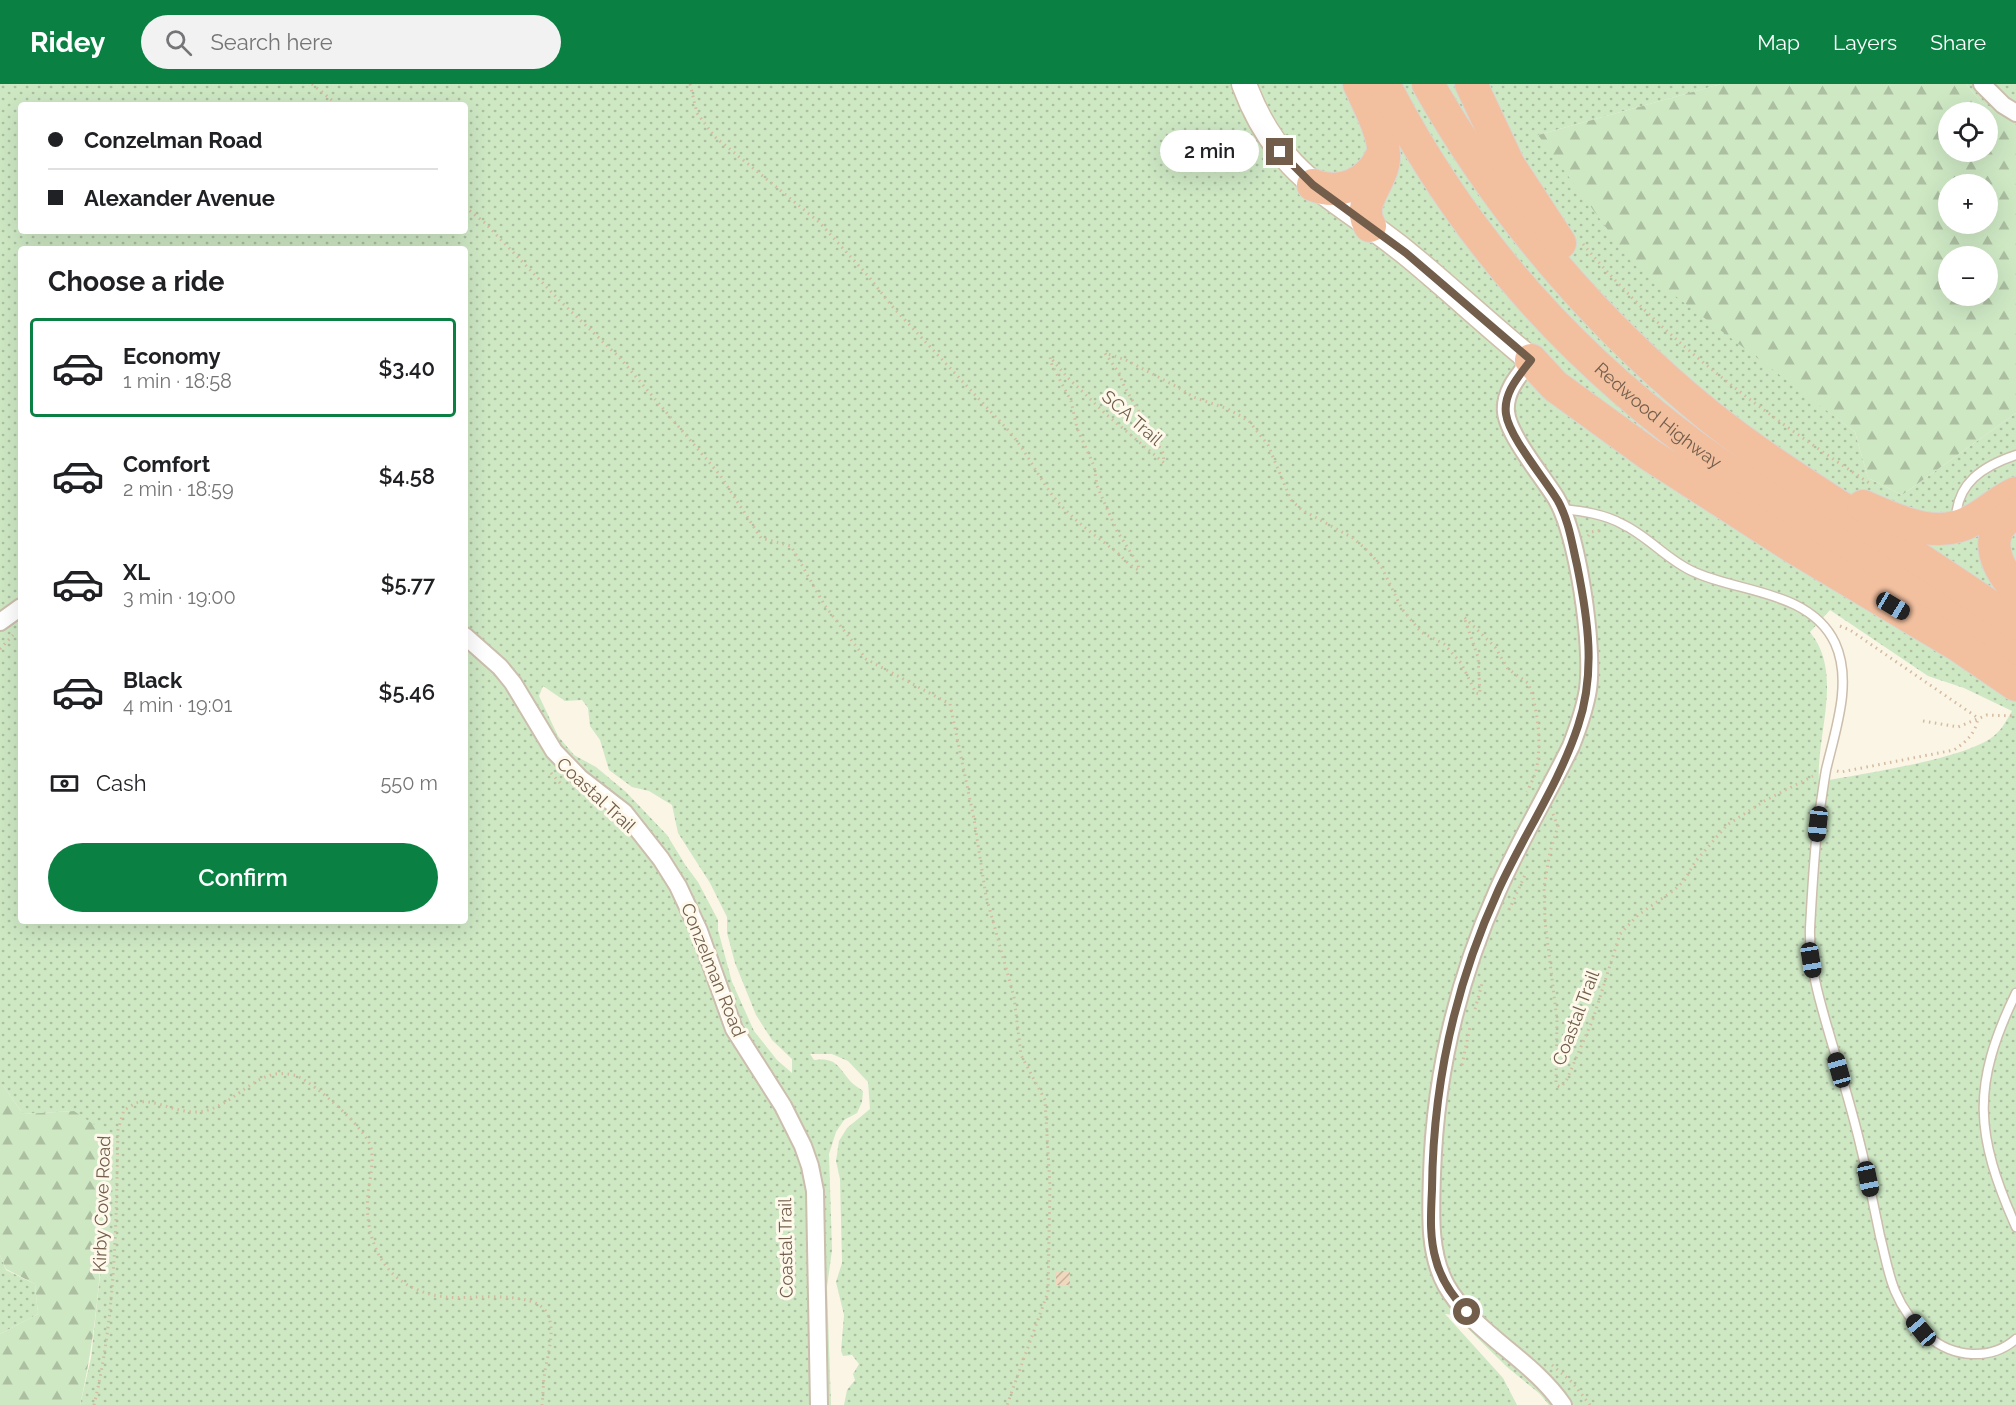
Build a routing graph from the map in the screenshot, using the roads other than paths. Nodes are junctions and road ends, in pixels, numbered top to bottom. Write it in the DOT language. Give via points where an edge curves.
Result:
graph roads {
  1 [pos="1244,84"];
  2 [pos="1359,84"];
  3 [pos="1384,84"];
  4 [pos="1428,84"];
  5 [pos="1471,84"];
  6 [pos="1982,84"];
  7 [pos="2016,112"];
  8 [pos="1383,148"];
  9 [pos="1313,185"];
  10 [pos="1370,226"];
  11 [pos="1531,360"];
  12 [pos="1652,366"];
  13 [pos="2016,455"];
  14 [pos="1794,476"];
  15 [pos="2016,493"];
  16 [pos="1562,509"];
  17 [pos="2016,513"];
  18 [pos="1956,528"];
  19 [pos="2016,589"];
  20 [pos="18,609"];
  21 [pos="0,622"];
  22 [pos="2016,624"];
  23 [pos="468,639"];
  24 [pos="2016,658"];
  25 [pos="2016,685"];
  26 [pos="2016,993"];
  27 [pos="2016,1227"];
  28 [pos="2016,1339"];
  29 [pos="819,1405"];
  30 [pos="1563,1405"];
  1 -- 9 [label="main road" via="1270,138"];
  2 -- 8 [label="highway"];
  3 -- 24 [label="highway, Redwood Highway" via="1426,160 1470,225 1525,293 1592,362 1724,467"];
  4 -- 12 [label="highway, Redwood Highway" via="1517,221 1562,275"];
  5 -- 12 [label="highway" via="1527,196"];
  6 -- 7 [label="street"];
  8 -- 9 [label="highway" via="1376,167 1354,185 1334,190"];
  8 -- 10 [label="highway" via="1382,170 1365,206"];
  9 -- 10 [label="main road"];
  10 -- 11 [label="main road"];
  11 -- 16 [label="street" via="1511,388 1506,413 1514,434"];
  11 -- 25 [label="highway" via="1555,386 1643,450"];
  12 -- 14 [label="highway, Redwood Highway" via="1709,416"];
  13 -- 18 [label="lane" via="1986,469 1966,486 1956,509"];
  14 -- 18 [label="highway" via="1919,527"];
  14 -- 22 [label="highway, Redwood Highway"];
  15 -- 18 [label="highway"];
  16 -- 28 [label="lane" via="1616,520 1693,572 1782,599 1816,619 1836,645 1841,672 1837,724 1815,852 1811,960 1890,1276 1910,1318 1945,1348 1980,1354 2001,1349"];
  16 -- 30 [label="street" via="1586,615 1588,689 1571,746 1498,891 1466,975 1438,1092 1431,1210 1435,1258 1456,1300 1544,1381"];
  17 -- 19 [label="highway" via="2001,525 1994,548 2001,571"];
  20 -- 21 [label="street"];
  23 -- 29 [label="street, Conzelman Road" via="513,683 542,734 566,766 624,812 661,859 688,907 734,1029 783,1106 803,1146 815,1191"];
  26 -- 27 [label="lane" via="1992,1053 1983,1106 1990,1158"];
}
